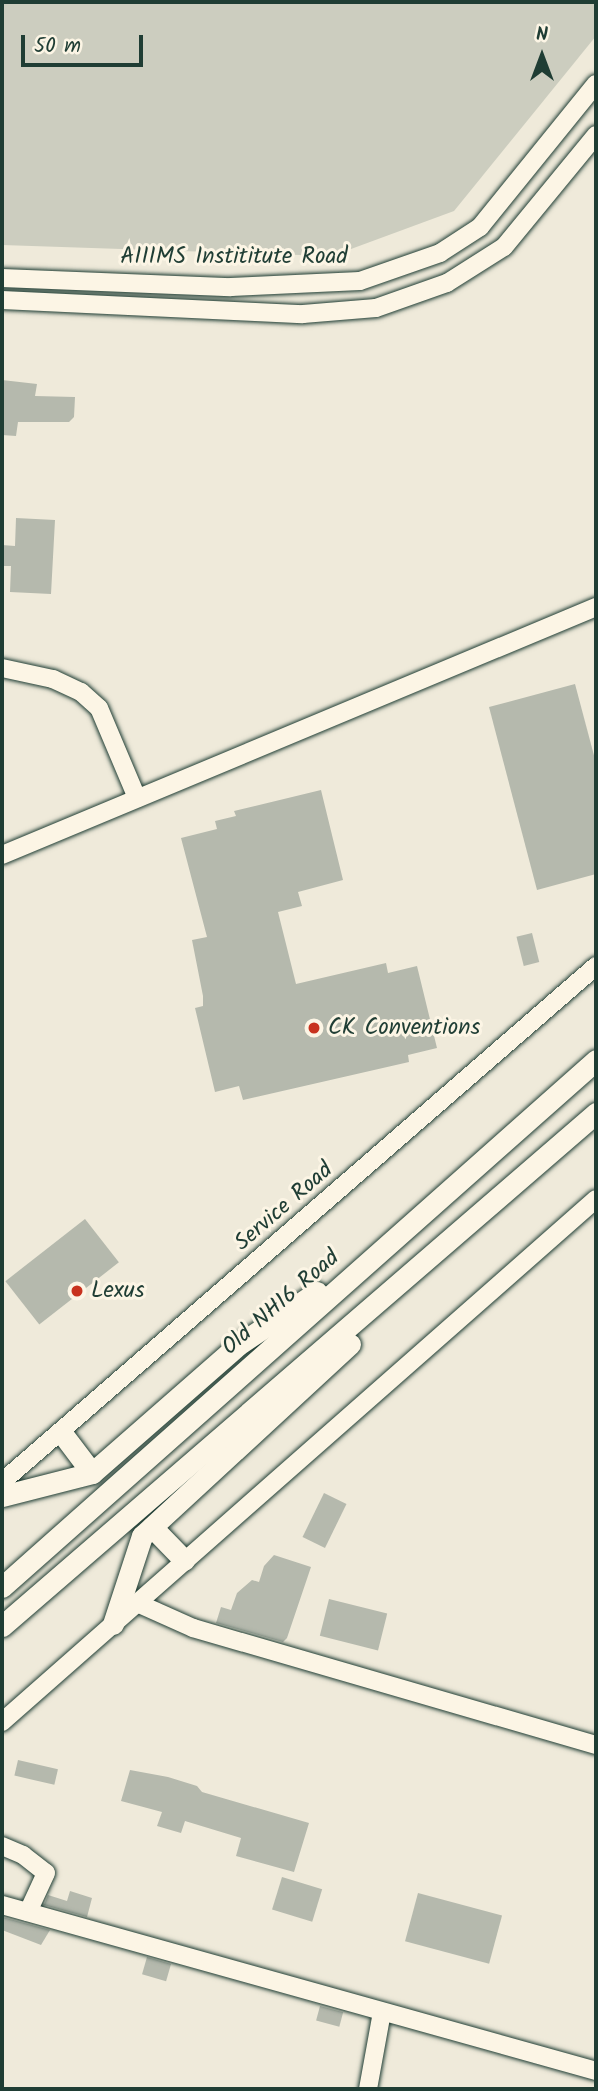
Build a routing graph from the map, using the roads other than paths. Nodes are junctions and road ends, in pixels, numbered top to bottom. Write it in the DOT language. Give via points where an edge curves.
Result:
graph roads {
  1 [pos="596,84"];
  2 [pos="596,135"];
  3 [pos="2,278"];
  4 [pos="2,300"];
  5 [pos="596,607"];
  6 [pos="2,668"];
  7 [pos="137,798"];
  8 [pos="2,855"];
  9 [pos="596,966"];
  10 [pos="596,1060"];
  11 [pos="596,1113"];
  12 [pos="596,1199"];
  13 [pos="392,1241"];
  14 [pos="453,1241"];
  15 [pos="61,1432"];
  16 [pos="92,1473"];
  17 [pos="2,1482"];
  18 [pos="2,1496"];
  19 [pos="152,1527"];
  20 [pos="184,1560"];
  21 [pos="2,1587"];
  22 [pos="137,1603"];
  23 [pos="113,1624"];
  24 [pos="2,1626"];
  25 [pos="2,1722"];
  26 [pos="596,1745"];
  27 [pos="2,1846"];
  28 [pos="2,1905"];
  29 [pos="28,1912"];
  30 [pos="382,2012"];
  31 [pos="596,2071"];
  32 [pos="368,2089"];
  1 -- 3 [label="street, AIIIMS Instititute Road" via="480,228 440,253 360,281 231,287"];
  2 -- 4 [label="street" via="504,247 447,283 376,308 303,314"];
  5 -- 7 [label="street"];
  6 -- 7 [label="street" via="53,679 81,692 99,708"];
  7 -- 8 [label="street"];
  9 -- 15 [label="street, Service Road"];
  10 -- 13 [label="main road, Old NH16 Road"];
  11 -- 14 [label="main road"];
  12 -- 20 [label="street"];
  13 -- 16 [label="main road" via="238,1345"];
  13 -- 21 [label="main road, Old NH16 Road"];
  14 -- 19 [label="main road" via="297,1397"];
  14 -- 24 [label="main road"];
  15 -- 16 [label="main road"];
  15 -- 17 [label="street, Service Road"];
  16 -- 18 [label="main road"];
  19 -- 20 [label="main road"];
  19 -- 23 [label="main road" via="142,1536"];
  20 -- 22 [label="street"];
  22 -- 23 [label="street"];
  22 -- 26 [label="street" via="192,1628"];
  23 -- 25 [label="street"];
  27 -- 29 [label="street" via="46,1873"];
  28 -- 29 [label="street"];
  29 -- 30 [label="street"];
  30 -- 31 [label="street"];
  30 -- 32 [label="street"];
}
